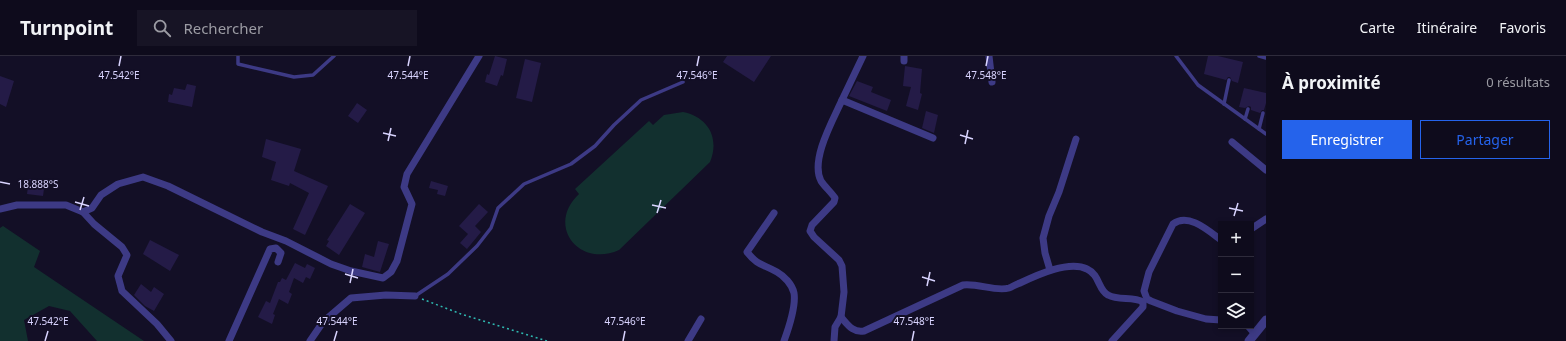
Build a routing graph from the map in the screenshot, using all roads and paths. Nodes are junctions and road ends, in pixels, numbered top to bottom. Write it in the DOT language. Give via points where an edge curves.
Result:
graph roads {
  1 [pos="238,56"];
  2 [pos="334,56"];
  3 [pos="479,56"];
  4 [pos="863,56"];
  5 [pos="989,56"];
  6 [pos="1176,56"];
  7 [pos="1259,56"];
  8 [pos="1266,58"];
  9 [pos="1229,80"];
  10 [pos="683,82"];
  11 [pos="992,82"];
  12 [pos="842,100"];
  13 [pos="1224,104"];
  14 [pos="1248,109"];
  15 [pos="1263,113"];
  16 [pos="1245,119"];
  17 [pos="1259,129"];
  18 [pos="1266,134"];
  19 [pos="932,138"];
  20 [pos="1076,139"];
  21 [pos="1232,142"];
  22 [pos="1266,170"];
  23 [pos="0,209"];
  24 [pos="83,212"];
  25 [pos="774,213"];
  26 [pos="1266,219"];
  27 [pos="1254,227"];
  28 [pos="1218,238"];
  29 [pos="278,262"];
  30 [pos="1050,270"];
  31 [pos="416,296"];
  32 [pos="427,302"];
  33 [pos="841,317"];
  34 [pos="701,319"];
  35 [pos="1218,320"];
  36 [pos="1266,320"];
  37 [pos="1252,337"];
  38 [pos="171,341"];
  39 [pos="229,341"];
  40 [pos="310,341"];
  41 [pos="547,341"];
  42 [pos="688,341"];
  43 [pos="784,341"];
  44 [pos="834,341"];
  45 [pos="1112,341"];
  1 -- 2 [label="lane" via="238,64 294,77 313,75"];
  3 -- 24 [label="street" via="407,174 404,187 412,204 396,261 391,272 383,278 331,264 168,186 143,177 118,184 101,195 92,208"];
  4 -- 12 [label="street"];
  5 -- 11 [label="street"];
  6 -- 13 [label="lane" via="1198,85"];
  7 -- 8 [label="lane"];
  9 -- 13 [label="lane"];
  10 -- 31 [label="lane" via="641,100 595,146 571,164 524,184 498,208 491,228 477,246 448,274"];
  12 -- 19 [label="street"];
  12 -- 33 [label="street" via="820,152 820,177 835,198 812,225 810,231 842,266 844,292"];
  13 -- 16 [label="lane"];
  14 -- 16 [label="lane"];
  15 -- 17 [label="lane"];
  16 -- 17 [label="lane"];
  17 -- 18 [label="lane"];
  20 -- 30 [label="street" via="1043,238"];
  21 -- 22 [label="street"];
  23 -- 24 [label="street" via="17,205 66,205"];
  24 -- 38 [label="street" via="122,247 127,255 118,276 122,291"];
  25 -- 43 [label="street" via="746,252 756,262 778,272 789,283 794,294"];
  26 -- 27 [label="street"];
  28 -- 35 [label="street" via="1194,222 1176,221 1172,224 1149,272 1144,291 1147,299 1158,304 1206,319"];
  29 -- 39 [label="street" via="281,253 276,248 270,249"];
  30 -- 33 [label="street" via="1008,288 963,285 864,331 854,331"];
  30 -- 45 [label="street" via="1086,268 1094,274 1103,291 1109,296 1143,302 1143,307"];
  31 -- 40 [label="street" via="351,298 323,322"];
  32 -- 41 [label="path"];
  33 -- 44 [label="street" via="835,327"];
  34 -- 42 [label="street"];
  36 -- 37 [label="street"];
}
